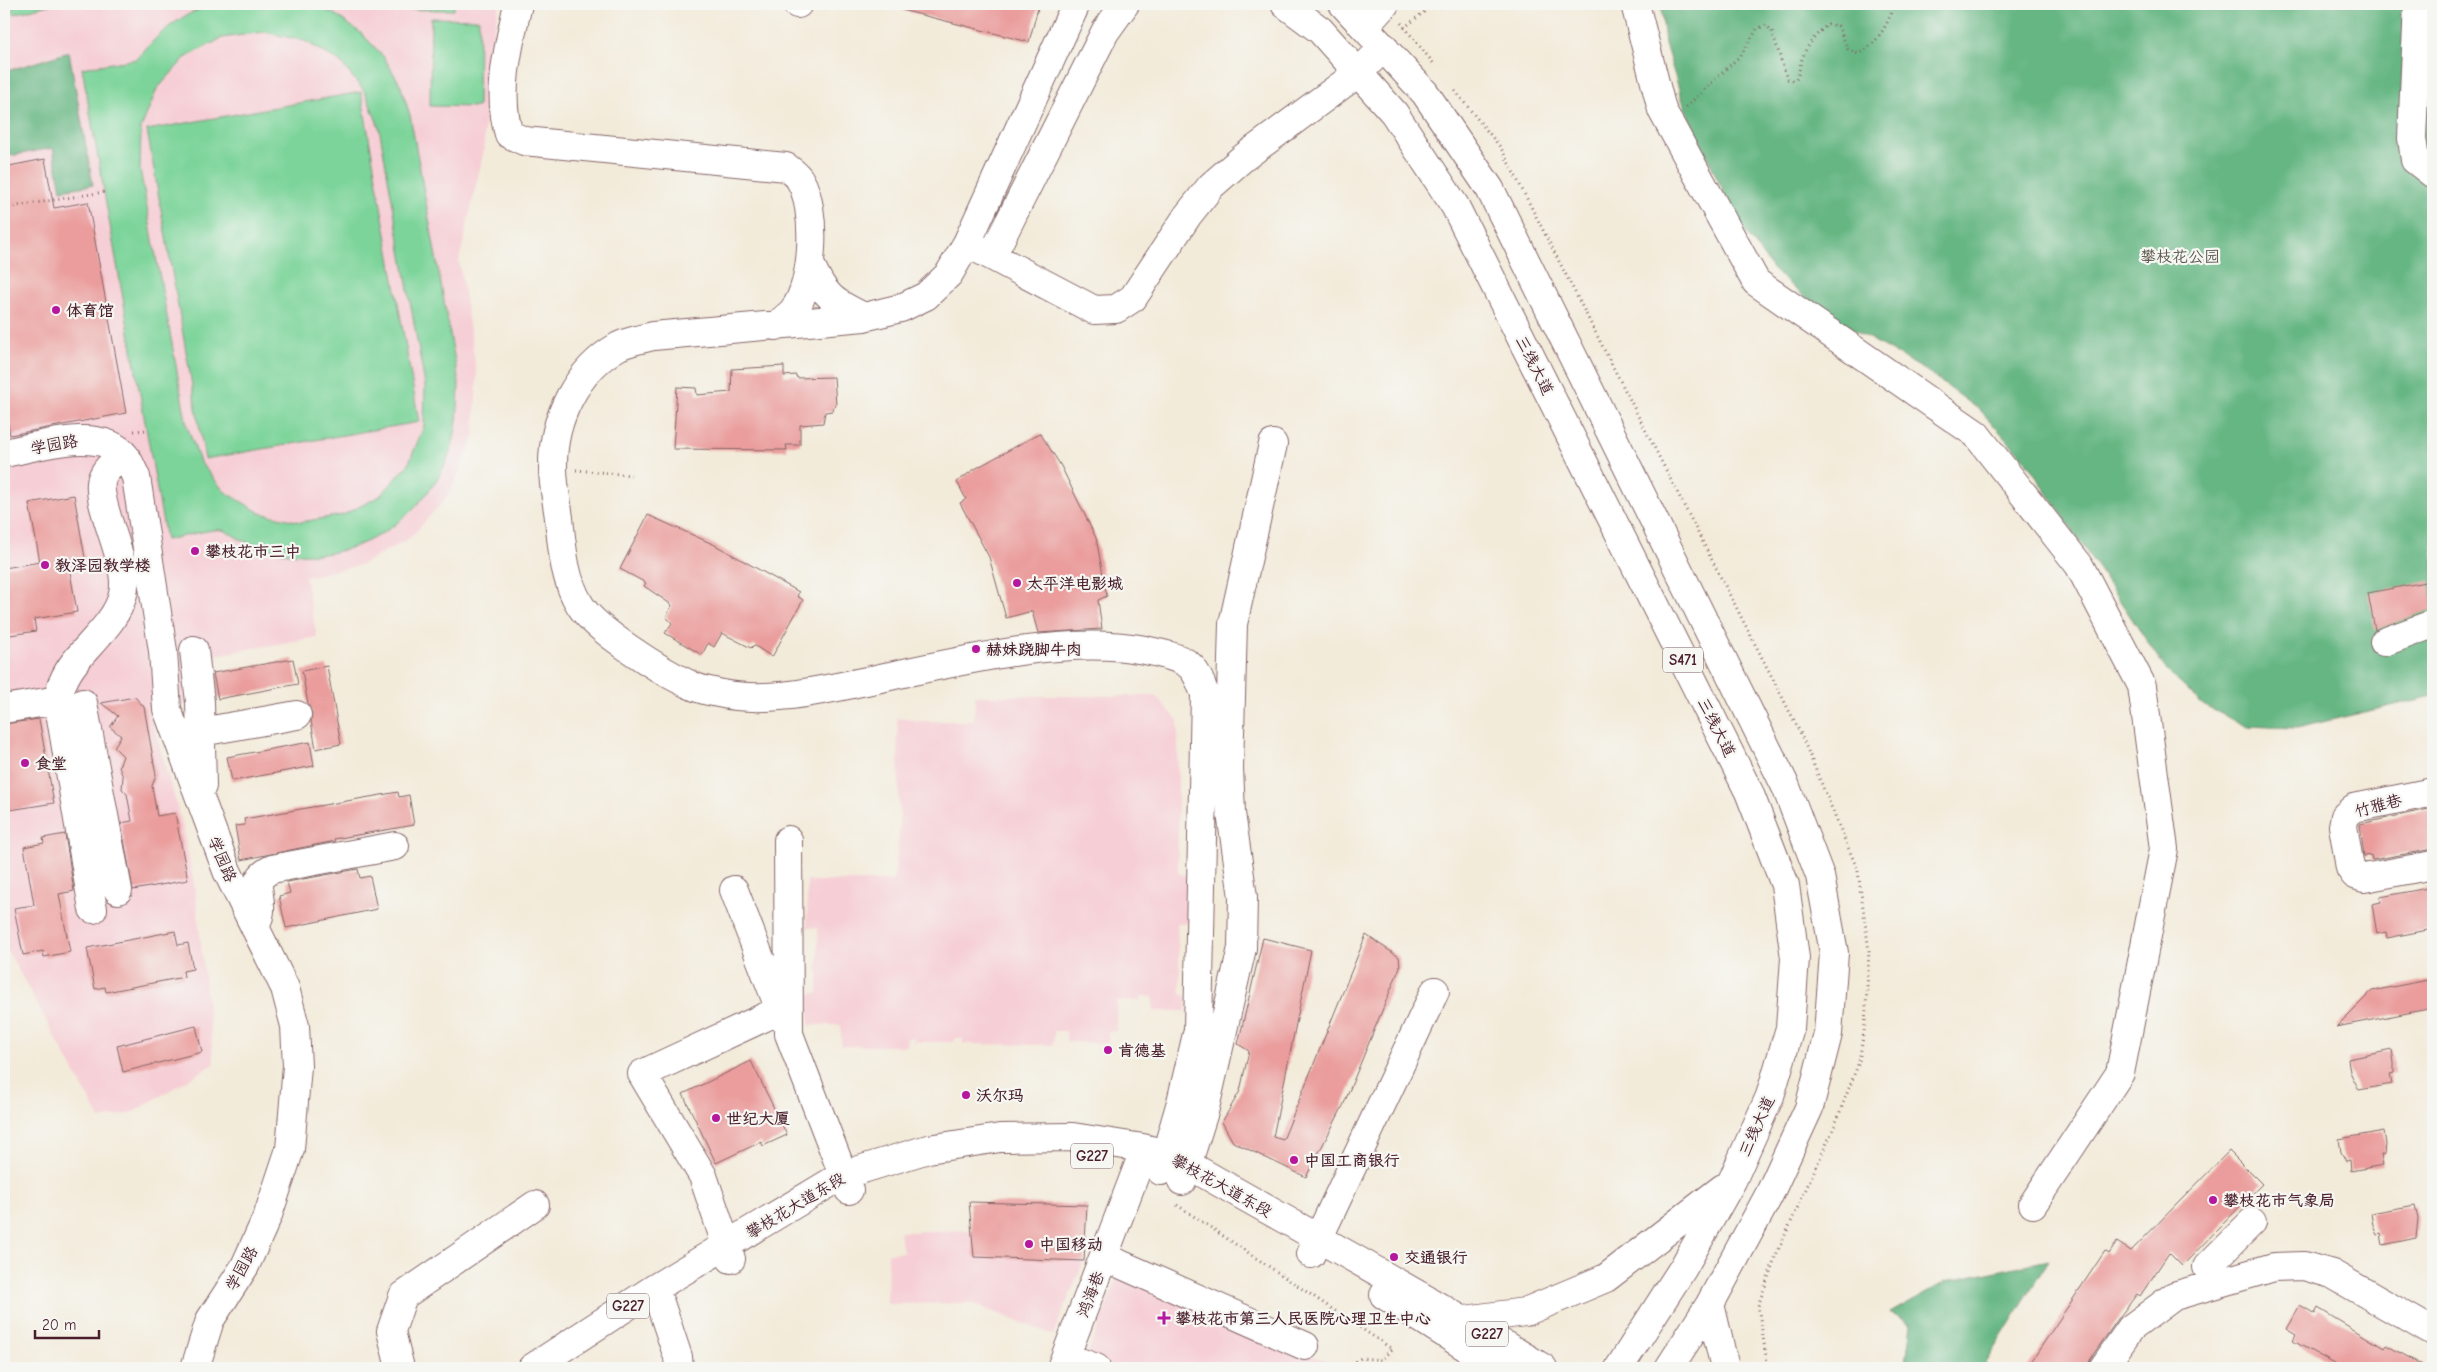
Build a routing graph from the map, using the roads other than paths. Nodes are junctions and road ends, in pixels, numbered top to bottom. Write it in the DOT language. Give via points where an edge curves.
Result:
graph roads {
  1 [pos="518,4"];
  2 [pos="1076,4"];
  3 [pos="1124,4"];
  4 [pos="1285,4"];
  5 [pos="1343,4"];
  6 [pos="1386,4"];
  7 [pos="1635,4"];
  8 [pos="2418,4"];
  9 [pos="1365,26"];
  10 [pos="1384,47"];
  11 [pos="1358,73"];
  12 [pos="2433,174"];
  13 [pos="967,243"];
  14 [pos="992,256"];
  15 [pos="811,266"];
  16 [pos="864,317"];
  17 [pos="776,326"];
  18 [pos="1273,444"];
  19 [pos="4,453"];
  20 [pos="125,456"];
  21 [pos="2433,624"];
  22 [pos="2384,642"];
  23 [pos="194,650"];
  24 [pos="70,702"];
  25 [pos="4,709"];
  26 [pos="297,715"];
  27 [pos="201,732"];
  28 [pos="73,792"];
  29 [pos="2433,792"];
  30 [pos="202,810"];
  31 [pos="103,812"];
  32 [pos="788,840"];
  33 [pos="395,846"];
  34 [pos="2433,865"];
  35 [pos="118,890"];
  36 [pos="734,890"];
  37 [pos="94,909"];
  38 [pos="255,928"];
  39 [pos="1435,991"];
  40 [pos="784,1022"];
  41 [pos="1168,1173"];
  42 [pos="1732,1181"];
  43 [pos="846,1182"];
  44 [pos="2033,1204"];
  45 [pos="535,1205"];
  46 [pos="2252,1222"];
  47 [pos="1315,1247"];
  48 [pos="728,1253"];
  49 [pos="1104,1257"];
  50 [pos="2214,1283"];
  51 [pos="660,1303"];
  52 [pos="1710,1304"];
  53 [pos="2421,1315"];
  54 [pos="1465,1320"];
  55 [pos="2433,1332"];
  56 [pos="1305,1346"];
  57 [pos="1063,1363"];
  58 [pos="195,1368"];
  59 [pos="400,1368"];
  60 [pos="532,1368"];
  61 [pos="560,1368"];
  62 [pos="679,1368"];
  63 [pos="1096,1368"];
  64 [pos="1499,1368"];
  65 [pos="1543,1368"];
  66 [pos="1619,1368"];
  67 [pos="1668,1368"];
  68 [pos="1725,1368"];
  69 [pos="2103,1368"];
  1 -- 15 [label="main road" via="507,59 504,117 509,134 524,141 786,167 800,179 810,216"];
  2 -- 13 [label="main road"];
  3 -- 14 [label="main road" via="1105,32"];
  4 -- 11 [label="main road, 三线大道 / S471" via="1320,30"];
  5 -- 9 [label="main road, S471"];
  6 -- 9 [label="main road"];
  7 -- 44 [label="main road" via="1662,110 1756,282 1976,434 2079,565 2142,686 2164,849 2120,1073"];
  8 -- 12 [label="main road" via="2412,138 2416,160"];
  9 -- 10 [label="main road, S471"];
  10 -- 11 [label="main road"];
  10 -- 52 [label="main road, S471" via="1425,93 1490,189 1786,787 1820,876 1834,954 1828,1034 1809,1108 1769,1195"];
  11 -- 14 [label="main road" via="1243,158 1211,186 1188,214 1133,298 1116,309 1094,310"];
  11 -- 42 [label="main road, 三线大道 / S471" via="1394,113 1455,206 1749,792 1785,885 1795,958 1790,1028 1770,1096"];
  13 -- 14 [label="main road"];
  13 -- 16 [label="main road" via="949,274 926,296 901,308"];
  15 -- 16 [label="main road" via="822,289 839,305"];
  15 -- 17 [label="main road" via="794,310"];
  16 -- 17 [label="main road"];
  17 -- 41 [label="main road" via="653,336 621,346 593,364 575,388 562,414 555,440 553,468 563,557 580,605 595,624 672,676 696,688 750,697 804,694 989,657 1068,646 1124,646 1166,655 1188,664 1199,678 1205,694 1198,1030"];
  18 -- 41 [label="main road" via="1233,624 1229,768 1231,813 1243,896 1242,948 1204,1112"];
  19 -- 20 [label="main road, 学园路" via="89,438 108,443"];
  20 -- 24 [label="main road" via="111,465 102,478 101,492 124,570 123,595 112,617 63,681"];
  20 -- 30 [label="main road, 学园路" via="136,477 144,523 163,651 167,708"];
  21 -- 22 [label="main road"];
  23 -- 27 [label="main road"];
  24 -- 25 [label="main road"];
  24 -- 28 [label="main road"];
  24 -- 31 [label="main road" via="100,728 107,769"];
  26 -- 27 [label="main road"];
  27 -- 30 [label="main road"];
  28 -- 31 [label="main road"];
  28 -- 37 [label="main road"];
  29 -- 34 [label="main road, 竹雅巷" via="2354,808 2345,816 2343,826 2350,868 2355,875 2364,878"];
  30 -- 38 [label="main road, 学园路" via="226,872"];
  31 -- 35 [label="main road"];
  32 -- 40 [label="main road"];
  33 -- 38 [label="main road" via="272,869 262,874 257,884 260,916"];
  36 -- 40 [label="main road"];
  38 -- 58 [label="main road, 学园路" via="285,988 295,1026 297,1066 290,1149 268,1215 245,1266 210,1320"];
  39 -- 47 [label="main road"];
  40 -- 43 [label="main road"];
  40 -- 48 [label="main road" via="642,1074 703,1176"];
  41 -- 43 [label="main road, 攀枝花大道东段 / G227" via="1069,1153 996,1154 924,1165 858,1185"];
  41 -- 47 [label="main road, 攀枝花大道东段 / G227"];
  41 -- 49 [label="main road, 鸿海巷"];
  42 -- 54 [label="main road" via="1606,1278 1525,1312"];
  42 -- 66 [label="main road, 三线大道 / S471" via="1683,1268"];
  43 -- 48 [label="main road, 攀枝花大道东段 / G227"];
  45 -- 59 [label="main road" via="403,1296 391,1331"];
  46 -- 50 [label="main road" via="2207,1267"];
  47 -- 54 [label="main road, 攀枝花大道东段 / G227"];
  47 -- 64 [label="main road, 攀枝花大道东段 / G227"];
  48 -- 51 [label="main road, 攀枝花大道东段 / G227"];
  48 -- 60 [label="main road, 攀枝花大道东段 / G227" via="654,1288"];
  49 -- 56 [label="main road"];
  49 -- 57 [label="main road, 鸿海巷"];
  50 -- 53 [label="main road" via="2274,1267 2304,1266 2332,1274"];
  50 -- 69 [label="main road" via="2174,1296 2130,1328"];
  51 -- 61 [label="main road, 攀枝花大道东段 / G227"];
  51 -- 62 [label="main road"];
  52 -- 67 [label="main road, S471"];
  52 -- 68 [label="main road"];
  53 -- 55 [label="main road"];
  54 -- 65 [label="main road, 攀枝花大道东段 / G227"];
  57 -- 63 [label="main road"];
}
